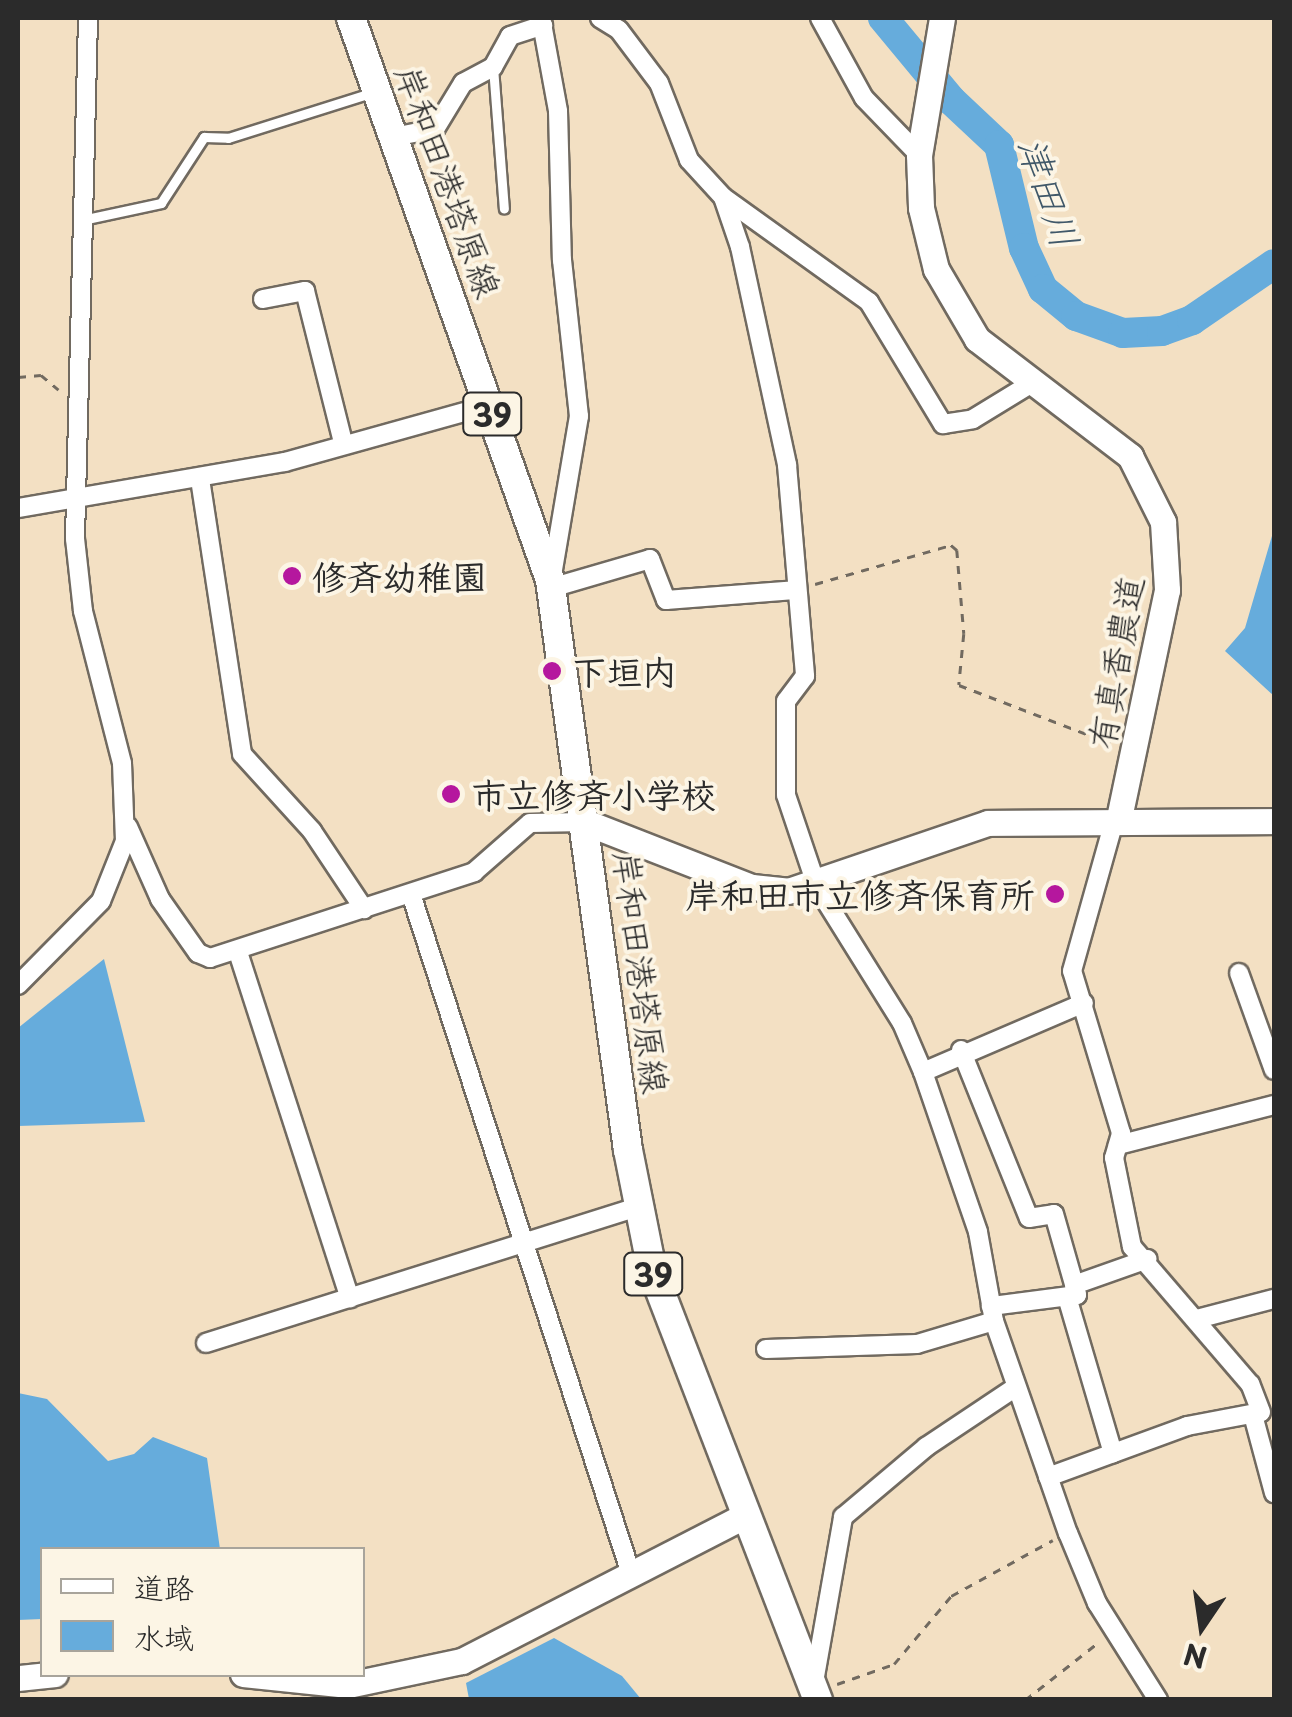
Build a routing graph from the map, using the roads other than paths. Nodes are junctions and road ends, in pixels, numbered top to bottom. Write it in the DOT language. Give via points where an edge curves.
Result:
graph roads {
  1 [pos="88,18"];
  2 [pos="351,18"];
  3 [pos="600,18"];
  4 [pos="820,18"];
  5 [pos="942,18"];
  6 [pos="542,21"];
  7 [pos="493,67"];
  8 [pos="377,91"];
  9 [pos="394,137"];
  10 [pos="919,154"];
  11 [pos="723,197"];
  12 [pos="504,209"];
  13 [pos="82,220"];
  14 [pos="263,299"];
  15 [pos="1032,383"];
  16 [pos="489,405"];
  17 [pos="343,442"];
  18 [pos="200,479"];
  19 [pos="74,499"];
  20 [pos="18,508"];
  21 [pos="551,584"];
  22 [pos="795,590"];
  23 [pos="1117,818"];
  24 [pos="1274,821"];
  25 [pos="585,822"];
  26 [pos="126,824"];
  27 [pos="817,887"];
  28 [pos="411,894"];
  29 [pos="364,909"];
  30 [pos="238,952"];
  31 [pos="1240,973"];
  32 [pos="18,985"];
  33 [pos="1084,1003"];
  34 [pos="961,1050"];
  35 [pos="1274,1070"];
  36 [pos="923,1072"];
  37 [pos="1274,1105"];
  38 [pos="1118,1146"];
  39 [pos="638,1208"];
  40 [pos="522,1244"];
  41 [pos="1148,1259"];
  42 [pos="1070,1291"];
  43 [pos="350,1298"];
  44 [pos="1274,1300"];
  45 [pos="993,1313"];
  46 [pos="1197,1319"];
  47 [pos="206,1344"];
  48 [pos="766,1350"];
  49 [pos="1016,1387"];
  50 [pos="1253,1415"];
  51 [pos="1113,1453"];
  52 [pos="1048,1477"];
  53 [pos="1274,1493"];
  54 [pos="744,1516"];
  55 [pos="631,1574"];
  56 [pos="271,1677"];
  57 [pos="815,1693"];
  58 [pos="1158,1700"];
  1 -- 13 [label="street"];
  2 -- 8 [label="main road, 岸和田港塔原線 / 39"];
  3 -- 11 [label="street" via="644,60 689,160"];
  4 -- 10 [label="street" via="864,98"];
  5 -- 10 [label="street, 有真香農道"];
  6 -- 7 [label="street" via="510,36"];
  6 -- 21 [label="street" via="558,111 562,260 578,416"];
  7 -- 9 [label="street" via="463,83 436,129"];
  7 -- 12 [label="lane"];
  8 -- 9 [label="main road, 岸和田港塔原線 / 39"];
  8 -- 13 [label="lane" via="228,138 204,137 162,203"];
  9 -- 16 [label="main road, 岸和田港塔原線 / 39"];
  10 -- 15 [label="street, 有真香農道" via="926,239 950,303 977,340"];
  11 -- 15 [label="street" via="869,302 943,424 974,419"];
  11 -- 22 [label="street" via="780,416"];
  13 -- 19 [label="street"];
  14 -- 17 [label="street" via="304,291"];
  15 -- 23 [label="street, 有真香農道" via="1130,456 1163,522 1167,590"];
  16 -- 17 [label="street"];
  16 -- 21 [label="main road, 岸和田港塔原線 / 39"];
  17 -- 18 [label="street"];
  18 -- 19 [label="street"];
  18 -- 29 [label="street" via="242,754 312,831"];
  19 -- 20 [label="street"];
  19 -- 26 [label="street" via="83,611 122,763"];
  21 -- 22 [label="street" via="650,559 666,600"];
  21 -- 25 [label="main road, 岸和田港塔原線 / 39"];
  22 -- 27 [label="street" via="804,676 786,702 786,795"];
  23 -- 24 [label="street"];
  23 -- 27 [label="street" via="976,826"];
  23 -- 33 [label="street" via="1072,971"];
  25 -- 27 [label="street" via="752,886"];
  25 -- 28 [label="street" via="530,823 474,872"];
  25 -- 39 [label="main road, 岸和田港塔原線 / 39"];
  26 -- 30 [label="street" via="160,899 198,952 210,958"];
  26 -- 32 [label="street" via="118,872 101,900"];
  27 -- 36 [label="street" via="902,1023"];
  28 -- 29 [label="street"];
  28 -- 40 [label="street"];
  29 -- 30 [label="street"];
  30 -- 43 [label="street"];
  31 -- 35 [label="street"];
  33 -- 34 [label="street"];
  33 -- 38 [label="street" via="1121,1132"];
  34 -- 36 [label="street"];
  34 -- 42 [label="street" via="1029,1218 1054,1214"];
  36 -- 45 [label="street" via="978,1232"];
  37 -- 38 [label="street"];
  38 -- 41 [label="street" via="1132,1247"];
  39 -- 40 [label="street"];
  39 -- 54 [label="main road, 岸和田港塔原線 / 39" via="662,1301"];
  40 -- 43 [label="street"];
  40 -- 55 [label="street"];
  41 -- 42 [label="street"];
  41 -- 46 [label="street"];
  42 -- 45 [label="street"];
  42 -- 51 [label="street"];
  43 -- 47 [label="street"];
  44 -- 46 [label="street"];
  45 -- 48 [label="street" via="917,1344"];
  45 -- 49 [label="street"];
  46 -- 50 [label="street" via="1250,1384 1261,1412"];
  49 -- 52 [label="street"];
  49 -- 57 [label="street" via="926,1447 843,1517"];
  50 -- 51 [label="street" via="1187,1426"];
  50 -- 53 [label="street"];
  51 -- 52 [label="street"];
  52 -- 58 [label="street" via="1113,1631"];
  54 -- 55 [label="street"];
  54 -- 57 [label="main road, 岸和田港塔原線 / 39"];
  55 -- 56 [label="street" via="462,1661 348,1685"];
}
